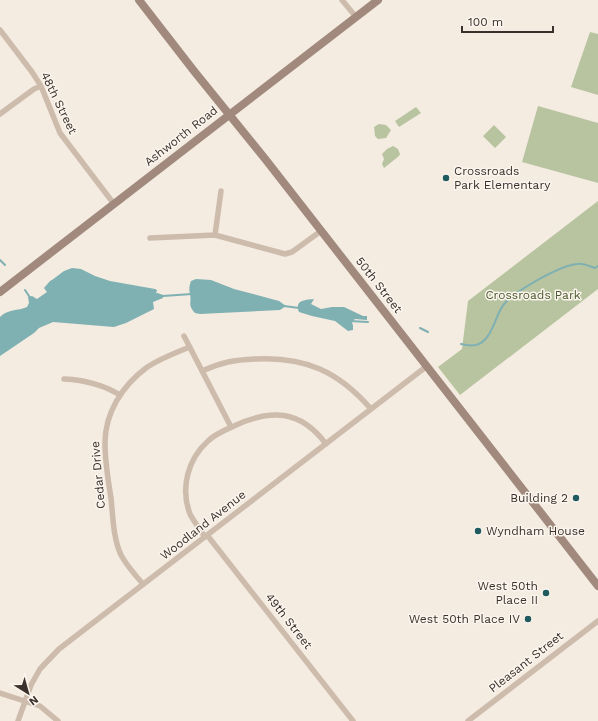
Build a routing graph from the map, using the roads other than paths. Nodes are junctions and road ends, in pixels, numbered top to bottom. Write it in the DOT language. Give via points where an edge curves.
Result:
graph roads {
  1 [pos="139,0"];
  2 [pos="342,0"];
  3 [pos="378,0"];
  4 [pos="356,17"];
  5 [pos="0,30"];
  6 [pos="41,86"];
  7 [pos="0,114"];
  8 [pos="229,115"];
  9 [pos="221,191"];
  10 [pos="114,204"];
  11 [pos="321,231"];
  12 [pos="215,235"];
  13 [pos="150,238"];
  14 [pos="0,292"];
  15 [pos="184,336"];
  16 [pos="190,347"];
  17 [pos="427,366"];
  18 [pos="202,371"];
  19 [pos="64,379"];
  20 [pos="120,395"];
  21 [pos="371,409"];
  22 [pos="231,427"];
  23 [pos="326,444"];
  24 [pos="206,536"];
  25 [pos="143,584"];
  26 [pos="598,586"];
  27 [pos="598,621"];
  28 [pos="0,693"];
  29 [pos="25,701"];
  30 [pos="18,721"];
  31 [pos="58,721"];
  32 [pos="353,721"];
  33 [pos="468,721"];
  1 -- 8 [label="main road, 50th Street"];
  2 -- 4 [label="street"];
  3 -- 4 [label="main road, Ashworth Road"];
  4 -- 8 [label="main road, Ashworth Road"];
  5 -- 6 [label="street, 48th Street"];
  6 -- 7 [label="street" via="34,88"];
  6 -- 10 [label="street, 48th Street" via="60,133"];
  8 -- 10 [label="main road, Ashworth Road"];
  8 -- 11 [label="main road, 50th Street"];
  9 -- 12 [label="street"];
  10 -- 14 [label="main road, Ashworth Road"];
  11 -- 12 [label="street" via="292,252 285,254"];
  11 -- 17 [label="main road, 50th Street"];
  12 -- 13 [label="street"];
  15 -- 16 [label="street"];
  16 -- 18 [label="street"];
  16 -- 20 [label="street, Cedar Drive" via="146,368"];
  17 -- 21 [label="street, Woodland Avenue"];
  17 -- 26 [label="main road, 50th Street"];
  18 -- 21 [label="street" via="222,362 234,360 295,360 331,374 352,389"];
  18 -- 22 [label="street"];
  19 -- 20 [label="street" via="93,382"];
  20 -- 25 [label="street, Cedar Drive" via="108,423 105,442 106,462 120,554"];
  21 -- 23 [label="street, Woodland Avenue"];
  22 -- 23 [label="street, 49th Street" via="255,417 281,415 300,421 311,428"];
  22 -- 24 [label="street, 49th Street" via="208,440 192,461 187,474 186,501 190,514"];
  23 -- 24 [label="street, Woodland Avenue"];
  24 -- 25 [label="street, Woodland Avenue"];
  24 -- 32 [label="street, 49th Street"];
  25 -- 29 [label="street, Woodland Avenue" via="58,649 31,685"];
  27 -- 33 [label="street, Pleasant Street"];
  28 -- 29 [label="street"];
  29 -- 30 [label="street, Woodland Avenue"];
  29 -- 31 [label="street" via="46,710"];
}
